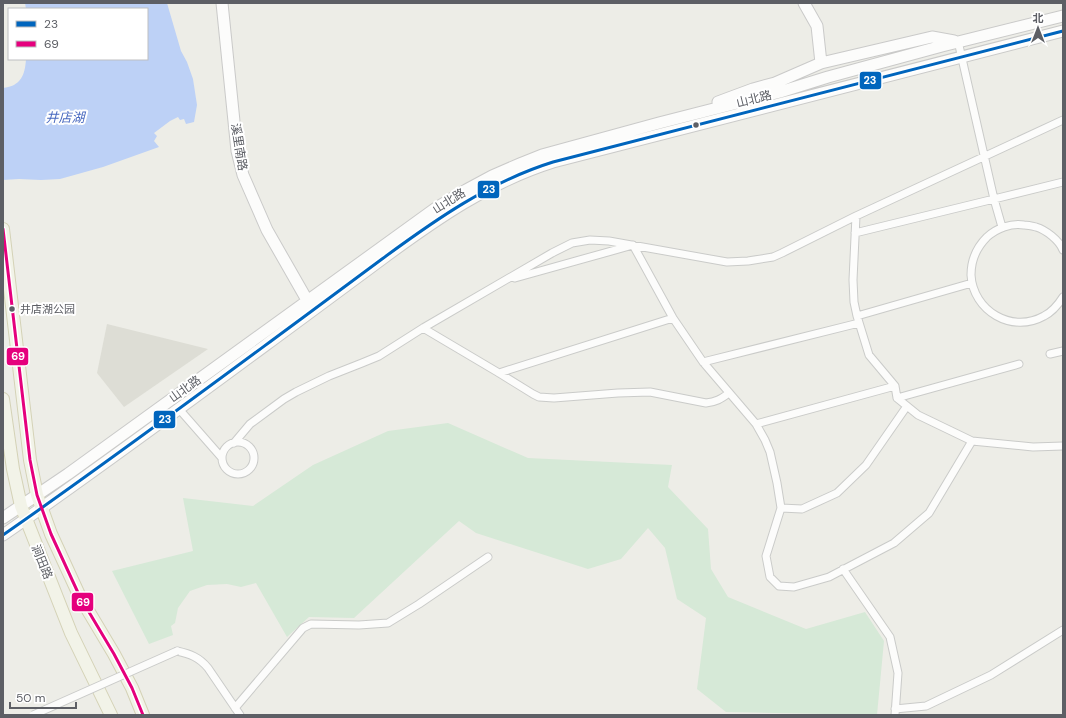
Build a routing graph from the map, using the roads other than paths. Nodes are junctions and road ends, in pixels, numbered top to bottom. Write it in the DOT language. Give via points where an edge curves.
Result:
graph roads {
  1 [pos="222,3"];
  2 [pos="804,3"];
  3 [pos="1063,16"];
  4 [pos="1063,31"];
  5 [pos="958,41"];
  6 [pos="962,56"];
  7 [pos="820,63"];
  8 [pos="1063,120"];
  9 [pos="659,123"];
  10 [pos="985,156"];
  11 [pos="1063,182"];
  12 [pos="994,199"];
  13 [pos="856,216"];
  14 [pos="1002,227"];
  15 [pos="3,229"];
  16 [pos="855,233"];
  17 [pos="633,245"];
  18 [pos="1063,250"];
  19 [pos="505,280"];
  20 [pos="972,283"];
  21 [pos="1063,297"];
  22 [pos="308,300"];
  23 [pos="673,318"];
  24 [pos="858,320"];
  25 [pos="423,328"];
  26 [pos="1063,350"];
  27 [pos="1050,354"];
  28 [pos="703,362"];
  29 [pos="1019,364"];
  30 [pos="499,373"];
  31 [pos="895,386"];
  32 [pos="729,393"];
  33 [pos="898,398"];
  34 [pos="3,399"];
  35 [pos="906,406"];
  36 [pos="179,409"];
  37 [pos="756,424"];
  38 [pos="972,441"];
  39 [pos="234,443"];
  40 [pos="1063,446"];
  41 [pos="222,458"];
  42 [pos="37,495"];
  43 [pos="21,506"];
  44 [pos="41,508"];
  45 [pos="781,508"];
  46 [pos="3,518"];
  47 [pos="25,520"];
  48 [pos="3,535"];
  49 [pos="488,557"];
  50 [pos="843,569"];
  51 [pos="1063,630"];
  52 [pos="235,708"];
  53 [pos="895,712"];
  54 [pos="34,715"];
  55 [pos="110,715"];
  56 [pos="143,715"];
  57 [pos="240,715"];
  1 -- 22 [label="main road, 溪里南路" via="237,150 243,175 267,230"];
  2 -- 7 [label="main road" via="817,26"];
  3 -- 5 [label="main road, 山北路"];
  4 -- 6 [label="main road, 山北路"];
  5 -- 6 [label="street"];
  5 -- 7 [label="main road" via="932,37"];
  5 -- 9 [label="main road, 山北路" via="780,92"];
  6 -- 10 [label="street"];
  6 -- 36 [label="main road, 山北路" via="553,162 511,178 470,199 406,241"];
  7 -- 9 [label="main road" via="775,83"];
  8 -- 10 [label="street"];
  9 -- 22 [label="main road, 山北路" via="522,162 492,176 436,208"];
  10 -- 12 [label="street"];
  10 -- 13 [label="street"];
  11 -- 12 [label="street"];
  12 -- 14 [label="street"];
  12 -- 16 [label="street"];
  13 -- 16 [label="street"];
  13 -- 17 [label="street" via="782,253 748,262 717,261"];
  14 -- 18 [label="street" via="1020,224 1036,227 1051,235"];
  14 -- 20 [label="street" via="991,233 974,254 971,268"];
  15 -- 42 [label="main road, 涧田路" via="30,460"];
  16 -- 24 [label="street" via="853,280"];
  17 -- 19 [label="street"];
  17 -- 19 [label="street" via="594,240 572,243"];
  17 -- 23 [label="street"];
  19 -- 25 [label="street"];
  20 -- 21 [label="street" via="976,296 986,309 998,318 1014,322 1030,322 1044,316 1057,306"];
  20 -- 24 [label="street"];
  22 -- 42 [label="main road, 山北路"];
  23 -- 28 [label="street"];
  23 -- 30 [label="street"];
  24 -- 28 [label="street"];
  24 -- 31 [label="street" via="869,355"];
  25 -- 30 [label="street"];
  25 -- 39 [label="street" via="379,356 329,376 284,399 250,424"];
  26 -- 27 [label="street"];
  28 -- 32 [label="street"];
  29 -- 33 [label="street"];
  30 -- 32 [label="street" via="533,394 545,398 650,392 706,403 720,400"];
  31 -- 33 [label="street"];
  31 -- 37 [label="street"];
  32 -- 37 [label="street"];
  33 -- 35 [label="street"];
  34 -- 43 [label="main road, 涧田路"];
  35 -- 38 [label="street" via="918,415"];
  35 -- 45 [label="street" via="866,465 837,493 802,509"];
  36 -- 41 [label="street"];
  36 -- 44 [label="main road, 山北路"];
  37 -- 45 [label="street" via="770,452"];
  38 -- 40 [label="street" via="1033,447"];
  38 -- 50 [label="street" via="929,513 894,543"];
  39 -- 41 [label="street" via="226,448"];
  39 -- 41 [label="street" via="244,443 252,450 254,460 250,469 235,473 226,468"];
  42 -- 43 [label="main road, 山北路"];
  42 -- 44 [label="main road, 涧田路"];
  43 -- 46 [label="main road, 山北路"];
  43 -- 47 [label="main road, 涧田路"];
  44 -- 47 [label="main road, 山北路"];
  44 -- 56 [label="main road, 涧田路" via="80,597 118,661"];
  45 -- 50 [label="street" via="766,556 770,577 778,586 794,588 829,577"];
  47 -- 48 [label="main road, 山北路"];
  47 -- 55 [label="main road, 涧田路" via="71,633"];
  49 -- 52 [label="street" via="388,623 312,624 303,628"];
  50 -- 53 [label="street" via="890,637 898,673"];
  51 -- 53 [label="street" via="991,674 926,706"];
  52 -- 54 [label="street, bridge" via="203,662 191,654 177,651"];
  52 -- 57 [label="street"];
}
